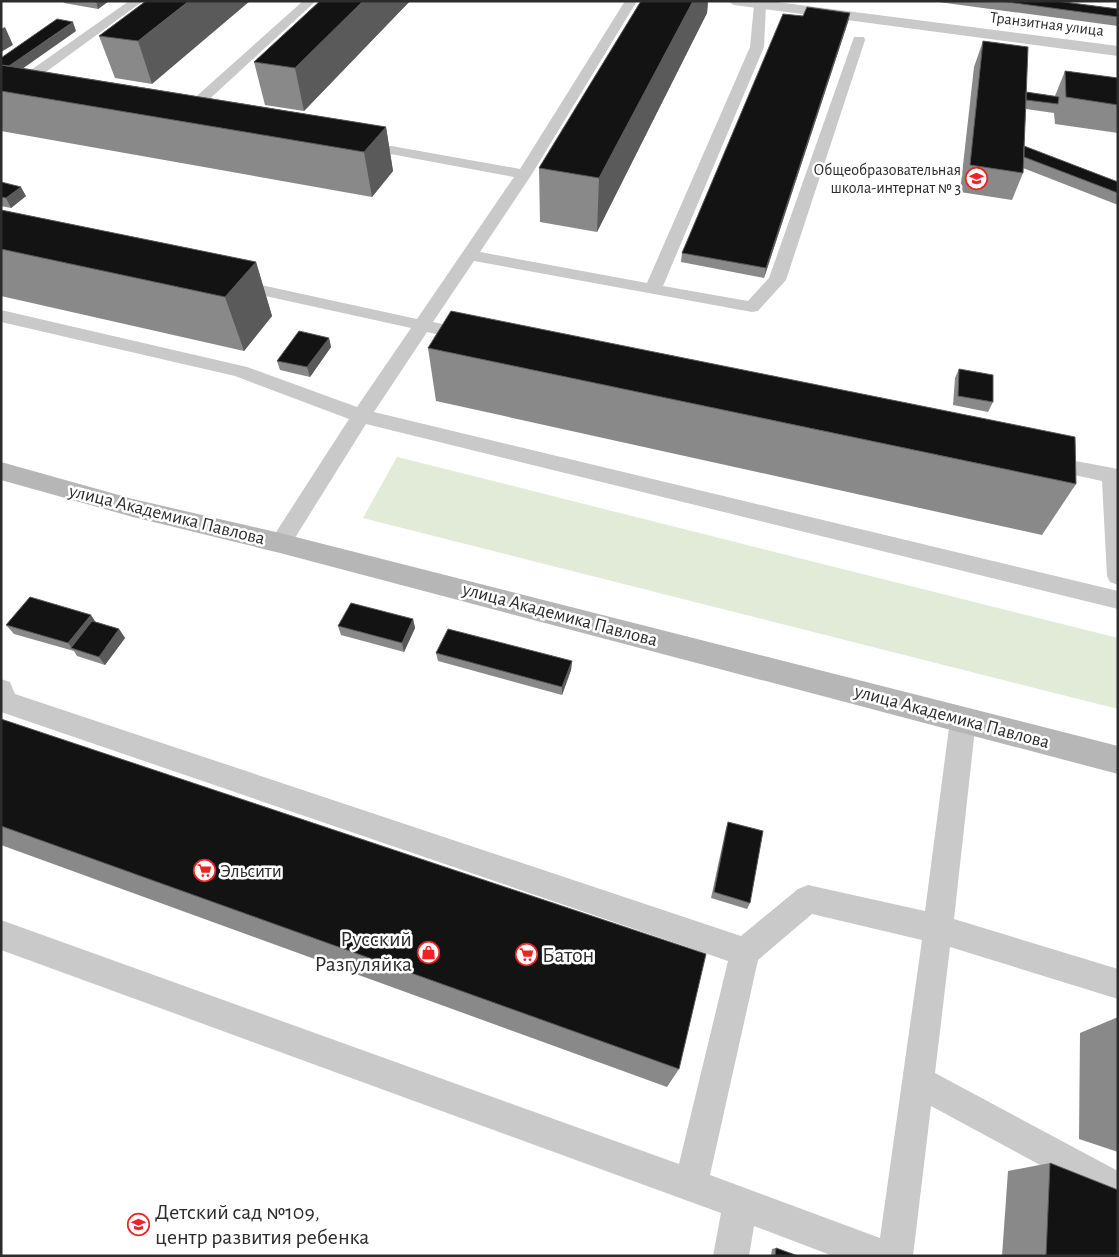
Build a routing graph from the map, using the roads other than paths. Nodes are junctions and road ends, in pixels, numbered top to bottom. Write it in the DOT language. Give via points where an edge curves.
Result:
graph roads {
  1 [pos="137,1"];
  2 [pos="310,1"];
  3 [pos="631,1"];
  4 [pos="734,1"];
  5 [pos="760,5"];
  6 [pos="859,40"];
  7 [pos="1118,51"];
  8 [pos="19,85"];
  9 [pos="38,89"];
  10 [pos="1,94"];
  11 [pos="204,118"];
  12 [pos="340,141"];
  13 [pos="524,174"];
  14 [pos="468,255"];
  15 [pos="221,282"];
  16 [pos="653,289"];
  17 [pos="1,316"];
  18 [pos="422,325"];
  19 [pos="490,340"];
  20 [pos="361,416"];
  21 [pos="1025,458"];
  22 [pos="1,471"];
  23 [pos="1115,477"];
  24 [pos="280,543"];
  25 [pos="1118,576"];
  26 [pos="1118,600"];
  27 [pos="1,690"];
  28 [pos="963,720"];
  29 [pos="1118,760"];
  30 [pos="938,929"];
  31 [pos="1,936"];
  32 [pos="745,952"];
  33 [pos="1118,984"];
  34 [pos="917,1081"];
  35 [pos="691,1186"];
  36 [pos="1118,1190"];
  37 [pos="740,1204"];
  38 [pos="731,1256"];
  39 [pos="880,1256"];
  40 [pos="895,1256"];
  1 -- 8 [label="lane"];
  2 -- 11 [label="lane" via="180,113"];
  3 -- 13 [label="lane"];
  4 -- 5 [label="street, Транзитная улица"];
  5 -- 7 [label="street, Транзитная улица"];
  5 -- 16 [label="lane" via="757,47"];
  6 -- 16 [label="lane" via="777,280 752,307"];
  8 -- 9 [label="lane"];
  8 -- 10 [label="lane"];
  12 -- 13 [label="lane"];
  13 -- 14 [label="lane"];
  14 -- 16 [label="lane"];
  14 -- 18 [label="lane"];
  15 -- 18 [label="lane"];
  17 -- 20 [label="lane" via="240,371"];
  18 -- 19 [label="lane"];
  18 -- 20 [label="lane"];
  20 -- 24 [label="lane"];
  20 -- 26 [label="lane"];
  21 -- 23 [label="lane"];
  22 -- 24 [label="main road, улица Академика Павлова" via="133,508"];
  23 -- 25 [label="lane"];
  24 -- 28 [label="main road, улица Академика Павлова"];
  27 -- 32 [label="lane" via="5,702"];
  28 -- 29 [label="main road, улица Академика Павлова"];
  28 -- 30 [label="lane"];
  30 -- 32 [label="lane" via="808,899"];
  30 -- 33 [label="lane"];
  30 -- 34 [label="lane"];
  31 -- 35 [label="lane"];
  32 -- 35 [label="lane"];
  34 -- 36 [label="lane"];
  34 -- 40 [label="lane"];
  35 -- 37 [label="lane"];
  37 -- 38 [label="lane"];
  37 -- 39 [label="lane"];
}
